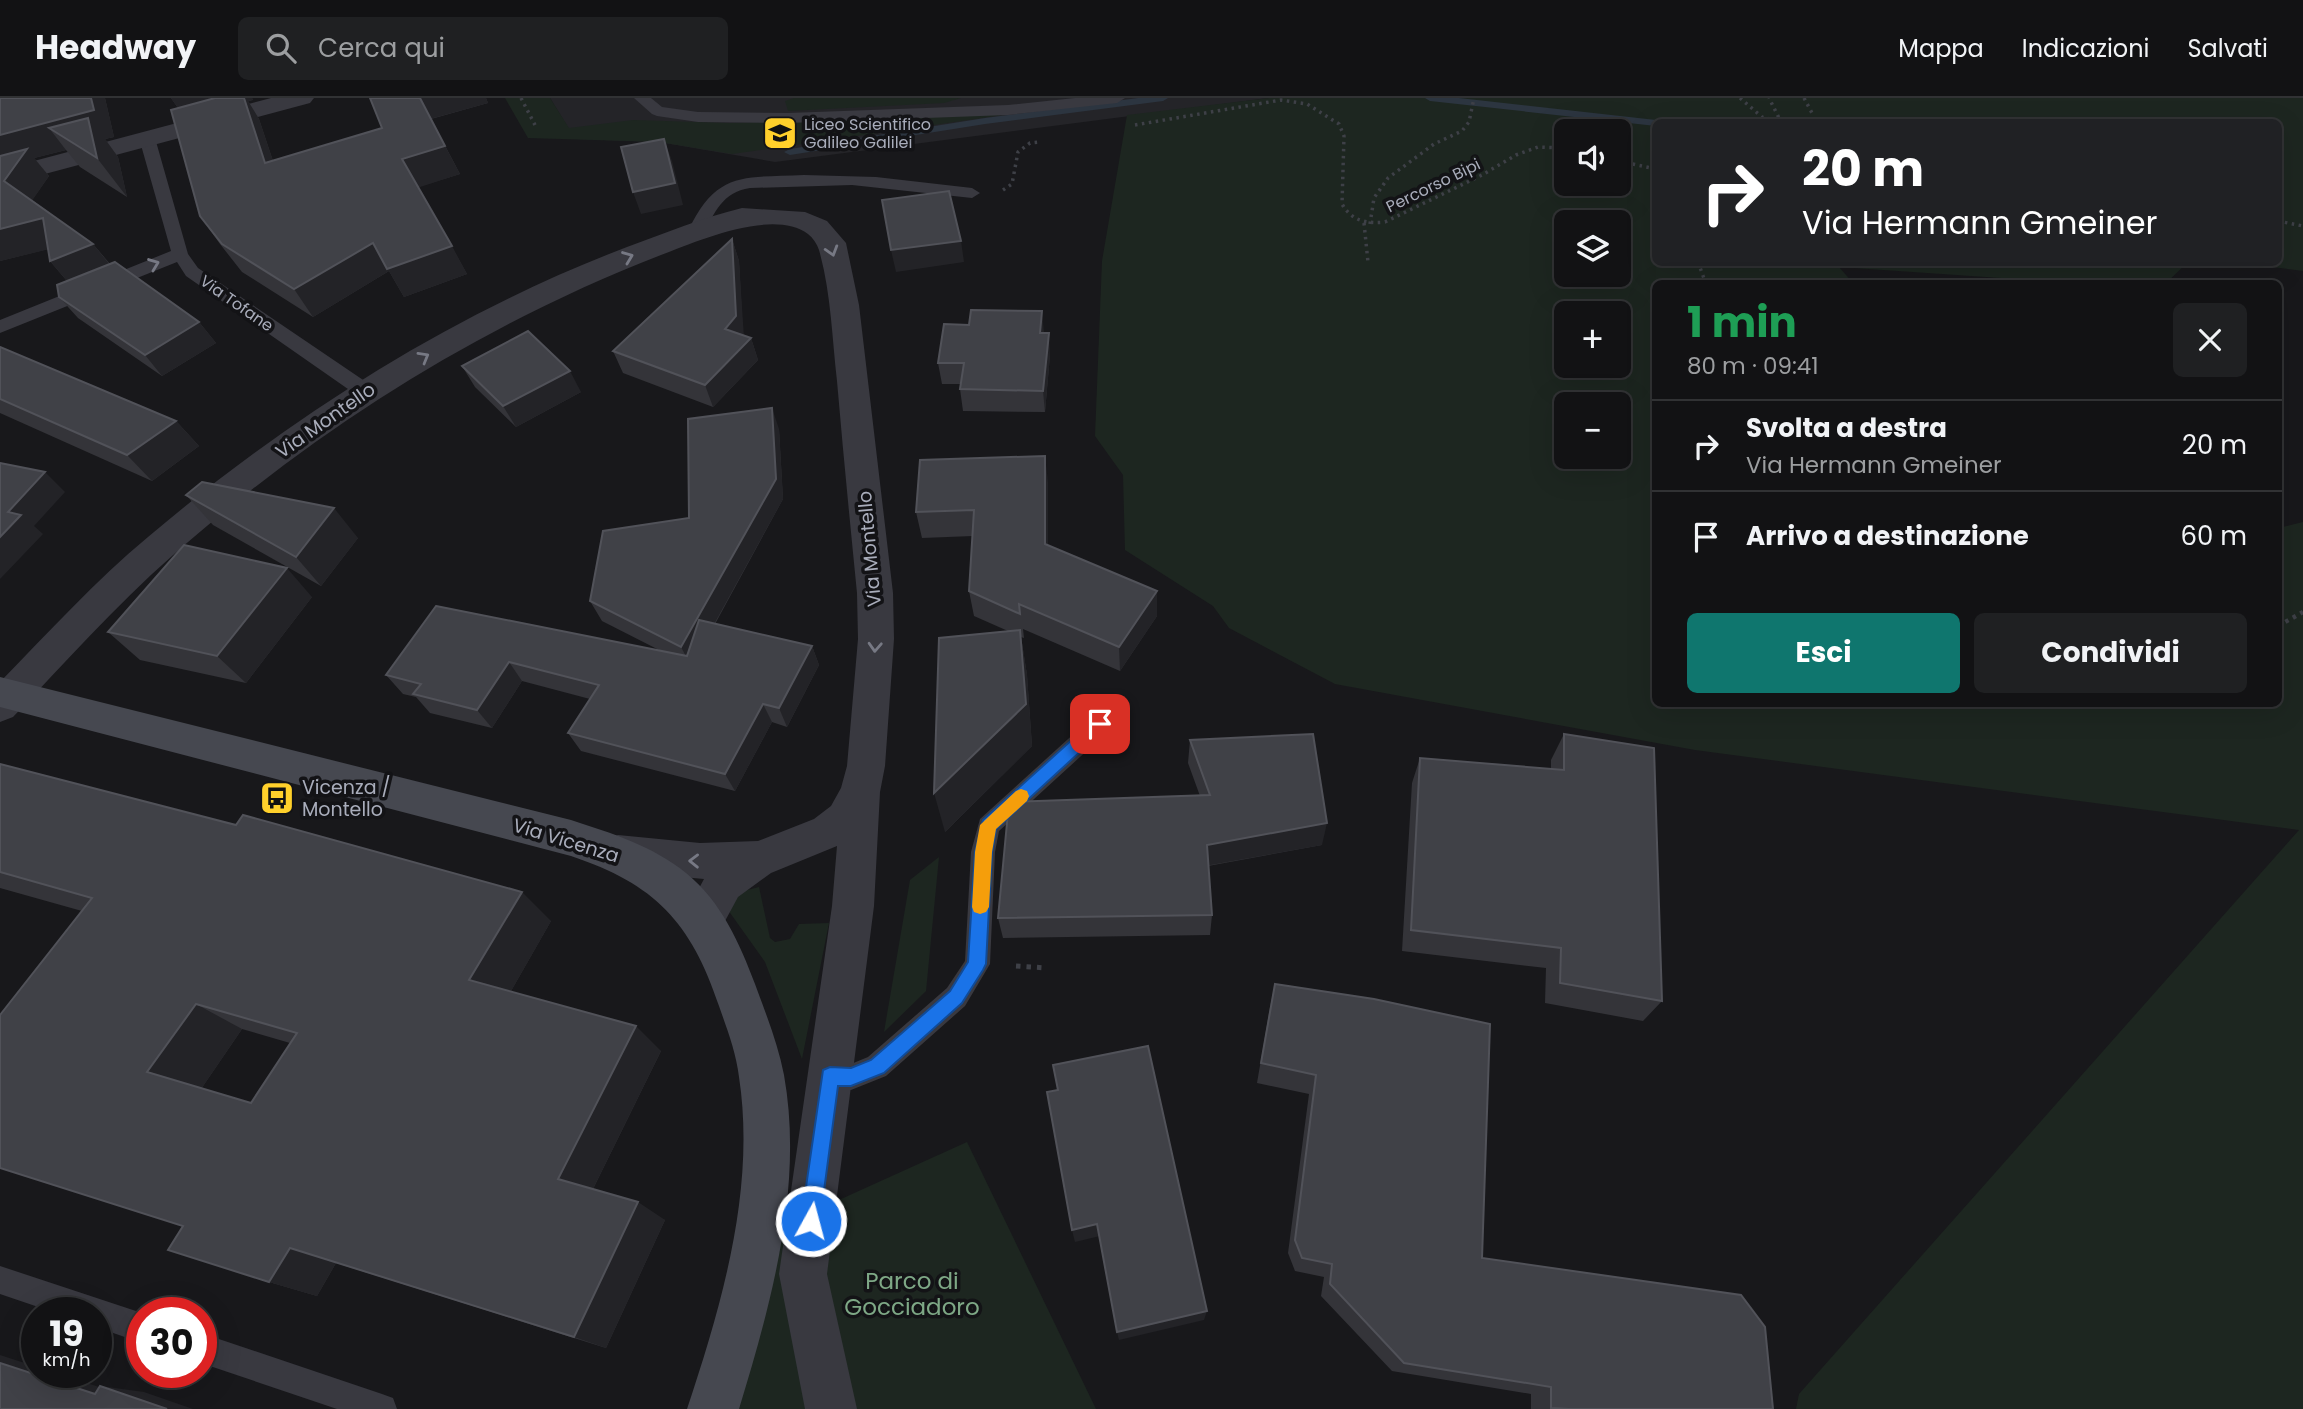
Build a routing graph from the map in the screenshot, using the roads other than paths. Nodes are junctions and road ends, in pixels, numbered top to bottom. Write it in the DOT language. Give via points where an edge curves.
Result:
graph roads {
  1 [pos="301,98"];
  2 [pos="642,98"];
  3 [pos="1117,98"];
  4 [pos="1006,104"];
  5 [pos="147,138"];
  6 [pos="0,178"];
  7 [pos="972,193"];
  8 [pos="695,231"];
  9 [pos="180,254"];
  10 [pos="0,327"];
  11 [pos="365,391"];
  12 [pos="4,698"];
  13 [pos="1119,707"];
  14 [pos="860,792"];
  15 [pos="813,838"];
  16 [pos="618,853"];
  17 [pos="758,859"];
  18 [pos="857,860"];
  19 [pos="703,920"];
  20 [pos="830,1076"];
  21 [pos="0,1280"];
  22 [pos="126,1323"];
  23 [pos="217,1353"];
  24 [pos="382,1409"];
  25 [pos="713,1409"];
  26 [pos="831,1409"];
  1 -- 5 [label="street"];
  2 -- 4 [label="lane" via="657,111 698,117 788,118"];
  3 -- 4 [label="lane"];
  5 -- 6 [label="street"];
  5 -- 9 [label="lane, Via Tofane"];
  7 -- 8 [label="lane" via="825,177 753,183 723,192"];
  11 -- 8 [label="street, Via Montello, one-way" via="497,315 575,278"];
  8 -- 14 [label="street, Via Montello, one-way" via="743,217 794,218 817,227 832,243 844,305 875,593 868,750"];
  10 -- 9 [label="lane, one-way"];
  9 -- 11 [label="lane, Via Tofane" via="192,272"];
  11 -- 12 [label="street, Via Montello" via="257,468 159,547"];
  12 -- 16 [label="main road, Via Vicenza"];
  13 -- 20 [label="lane" via="988,825 977,964 956,997 877,1067 851,1077"];
  14 -- 15 [label="street, Via Montello" via="845,818"];
  14 -- 18 [label="street"];
  15 -- 17 [label="street, Via Montello"];
  15 -- 18 [label="street" via="834,842"];
  17 -- 16 [label="street, Via Montello, one-way" via="700,861"];
  16 -- 19 [label="main road, Via Vicenza" via="662,878"];
  17 -- 19 [label="street, Via Montello" via="723,884"];
  18 -- 20 [label="street"];
  19 -- 25 [label="main road, Via Vicenza" via="721,953 749,1031 763,1083 767,1154 759,1230"];
  20 -- 26 [label="street" via="803,1274"];
  21 -- 22 [label="lane"];
  23 -- 24 [label="lane"];
}
